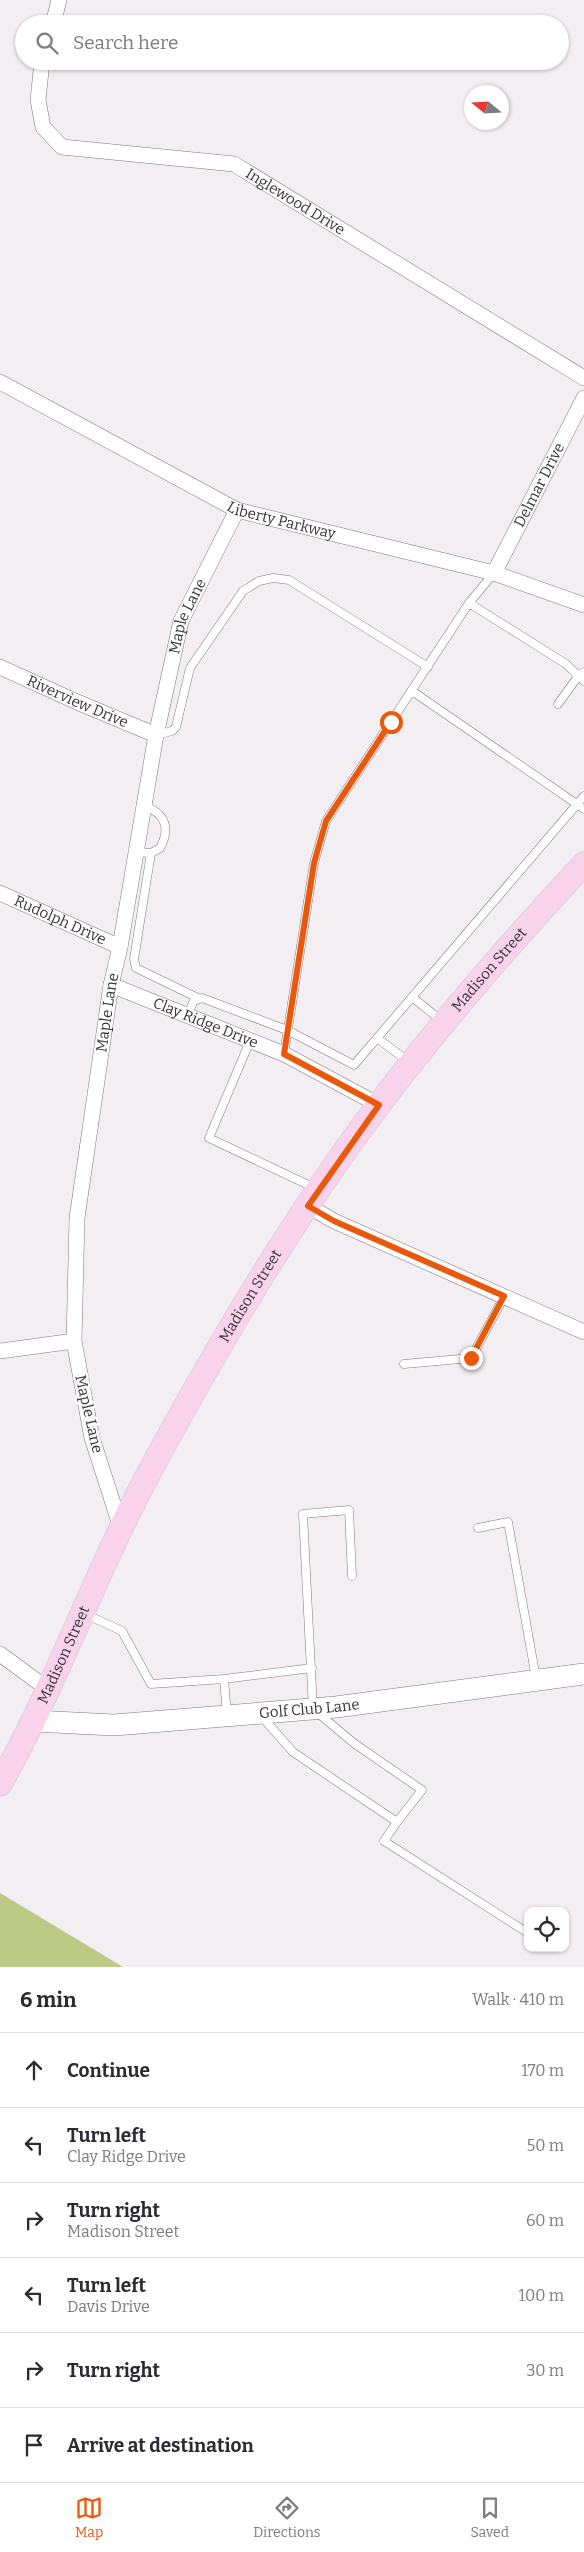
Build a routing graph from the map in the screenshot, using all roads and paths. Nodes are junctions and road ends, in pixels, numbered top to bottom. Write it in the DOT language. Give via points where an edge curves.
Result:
graph roads {
  1 [pos="60,0"];
  2 [pos="55,15"];
  3 [pos="41,70"];
  4 [pos="584,378"];
  5 [pos="0,382"];
  6 [pos="584,398"];
  7 [pos="237,510"];
  8 [pos="494,573"];
  9 [pos="469,603"];
  10 [pos="584,605"];
  11 [pos="0,666"];
  12 [pos="428,667"];
  13 [pos="582,676"];
  14 [pos="412,691"];
  15 [pos="558,704"];
  16 [pos="156,735"];
  17 [pos="584,796"];
  18 [pos="144,806"];
  19 [pos="581,806"];
  20 [pos="144,852"];
  21 [pos="584,864"];
  22 [pos="0,893"];
  23 [pos="120,947"];
  24 [pos="111,985"];
  25 [pos="412,997"];
  26 [pos="198,998"];
  27 [pos="187,1015"];
  28 [pos="444,1022"];
  29 [pos="287,1030"];
  30 [pos="377,1038"];
  31 [pos="250,1041"];
  32 [pos="284,1054"];
  33 [pos="411,1064"];
  34 [pos="379,1105"];
  35 [pos="313,1198"];
  36 [pos="504,1296"];
  37 [pos="584,1332"];
  38 [pos="74,1341"];
  39 [pos="0,1351"];
  40 [pos="404,1364"];
  41 [pos="121,1528"];
  42 [pos="478,1528"];
  43 [pos="352,1576"];
  44 [pos="84,1613"];
  45 [pos="0,1654"];
  46 [pos="312,1668"];
  47 [pos="584,1674"];
  48 [pos="224,1678"];
  49 [pos="537,1680"];
  50 [pos="48,1690"];
  51 [pos="313,1709"];
  52 [pos="259,1713"];
  53 [pos="228,1716"];
  54 [pos="34,1721"];
  55 [pos="0,1784"];
  56 [pos="397,1822"];
  57 [pos="524,1930"];
  1 -- 2 [label="street"];
  3 -- 4 [label="street, Inglewood Drive" via="38,100 43,126 62,147 234,164"];
  5 -- 7 [label="street, Liberty Parkway"];
  6 -- 8 [label="street, Delmar Drive"];
  7 -- 8 [label="street, Liberty Parkway"];
  7 -- 16 [label="street, Maple Lane" via="181,621"];
  8 -- 9 [label="lane"];
  8 -- 10 [label="street, Liberty Parkway"];
  9 -- 12 [label="lane"];
  9 -- 13 [label="lane"];
  11 -- 16 [label="street, Riverview Drive"];
  12 -- 14 [label="lane"];
  12 -- 16 [label="lane" via="289,580 273,578 259,581 244,591 190,668 176,727"];
  13 -- 15 [label="lane"];
  14 -- 19 [label="lane"];
  14 -- 29 [label="lane" via="326,821 314,863"];
  16 -- 18 [label="street, Maple Lane"];
  17 -- 19 [label="lane"];
  18 -- 20 [label="street, Maple Lane"];
  18 -- 20 [label="lane" via="155,809 167,826 160,848"];
  19 -- 25 [label="lane"];
  20 -- 23 [label="street, Maple Lane"];
  20 -- 26 [label="lane" via="134,959 136,968"];
  21 -- 28 [label="main road, Madison Street"];
  22 -- 23 [label="street, Rudolph Drive"];
  23 -- 24 [label="street, Maple Lane"];
  24 -- 27 [label="street, Clay Ridge Drive"];
  24 -- 38 [label="street, Maple Lane" via="77,1218"];
  25 -- 28 [label="lane"];
  25 -- 30 [label="lane"];
  26 -- 27 [label="lane"];
  26 -- 29 [label="lane"];
  27 -- 31 [label="street, Clay Ridge Drive"];
  28 -- 33 [label="main road, Madison Street"];
  29 -- 30 [label="lane" via="354,1065"];
  29 -- 32 [label="lane"];
  30 -- 33 [label="lane"];
  31 -- 32 [label="street, Clay Ridge Drive"];
  31 -- 35 [label="lane" via="209,1138"];
  32 -- 34 [label="street, Clay Ridge Drive"];
  33 -- 34 [label="main road, Madison Street"];
  34 -- 35 [label="main road, Madison Street"];
  35 -- 36 [label="street" via="334,1221"];
  35 -- 41 [label="main road, Madison Street" via="225,1336"];
  36 -- 37 [label="street"];
  36 -- 40 [label="lane" via="471,1358"];
  38 -- 39 [label="street"];
  38 -- 41 [label="street, Maple Lane" via="92,1438"];
  41 -- 44 [label="main road, Madison Street"];
  42 -- 49 [label="lane" via="508,1522"];
  43 -- 46 [label="lane" via="349,1510 303,1514"];
  44 -- 48 [label="lane" via="122,1631 151,1684"];
  44 -- 50 [label="main road, Madison Street"];
  45 -- 50 [label="street"];
  46 -- 48 [label="lane"];
  46 -- 51 [label="lane"];
  47 -- 49 [label="street, Golf Club Lane"];
  48 -- 53 [label="lane"];
  49 -- 51 [label="street, Golf Club Lane"];
  50 -- 54 [label="main road, Madison Street"];
  51 -- 52 [label="street, Golf Club Lane"];
  51 -- 56 [label="lane" via="355,1744 422,1790"];
  52 -- 53 [label="street, Golf Club Lane"];
  52 -- 56 [label="lane" via="293,1752"];
  53 -- 54 [label="street, Golf Club Lane" via="114,1725"];
  54 -- 55 [label="main road, Madison Street"];
  56 -- 57 [label="lane" via="384,1840"];
}
